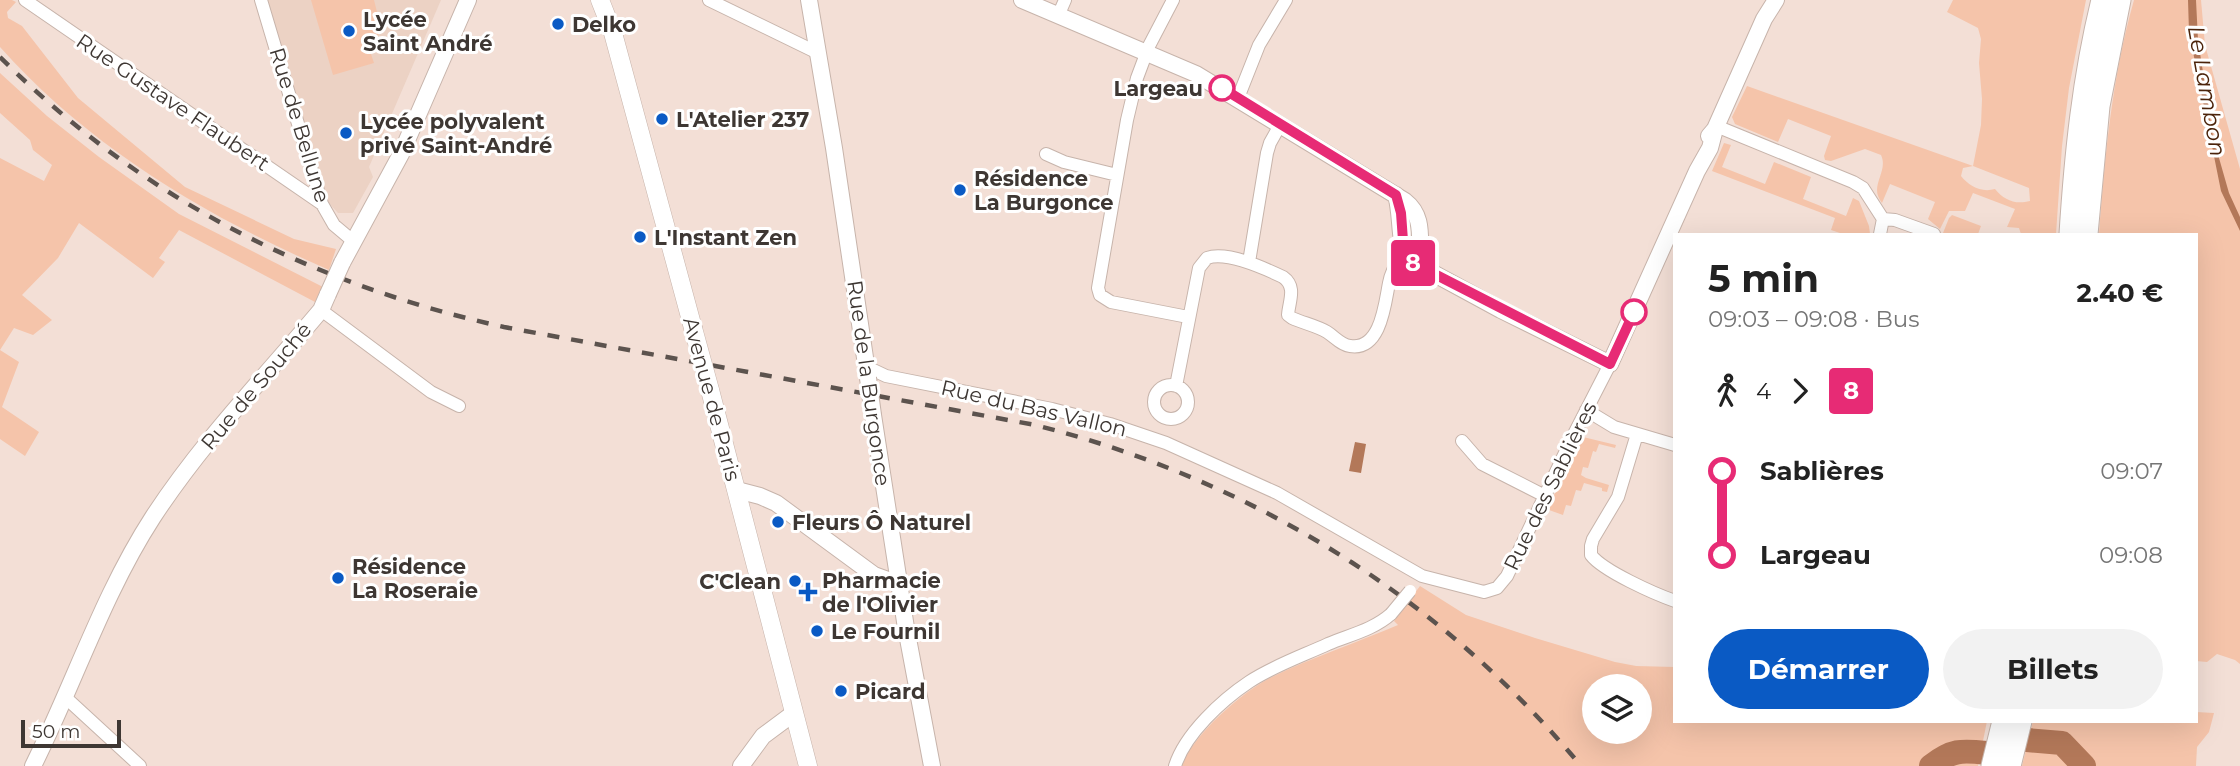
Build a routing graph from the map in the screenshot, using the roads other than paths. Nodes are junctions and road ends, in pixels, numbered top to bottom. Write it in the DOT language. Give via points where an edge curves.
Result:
graph roads {
  1 [pos="25,0"];
  2 [pos="261,0"];
  3 [pos="468,0"];
  4 [pos="600,0"];
  5 [pos="608,0"];
  6 [pos="709,0"];
  7 [pos="809,0"];
  8 [pos="1022,0"];
  9 [pos="1065,0"];
  10 [pos="1173,0"];
  11 [pos="1286,0"];
  12 [pos="1768,0"];
  13 [pos="1776,0"];
  14 [pos="2102,0"];
  15 [pos="2123,0"];
  16 [pos="1058,16"];
  17 [pos="1764,19"];
  18 [pos="612,33"];
  19 [pos="818,53"];
  20 [pos="1146,53"];
  21 [pos="1238,98"];
  22 [pos="1280,125"];
  23 [pos="1716,128"];
  24 [pos="1046,153"];
  25 [pos="1117,175"];
  26 [pos="1396,195"];
  27 [pos="322,204"];
  28 [pos="1883,219"];
  29 [pos="1880,233"];
  30 [pos="1931,233"];
  31 [pos="2070,233"];
  32 [pos="2087,233"];
  33 [pos="353,241"];
  34 [pos="1404,254"];
  35 [pos="1249,262"];
  36 [pos="1422,268"];
  37 [pos="321,310"];
  38 [pos="1188,317"];
  39 [pos="1610,364"];
  40 [pos="867,372"];
  41 [pos="1176,386"];
  42 [pos="459,406"];
  43 [pos="1586,410"];
  44 [pos="1637,434"];
  45 [pos="1462,441"];
  46 [pos="1673,444"];
  47 [pos="737,489"];
  48 [pos="1545,496"];
  49 [pos="1422,576"];
  50 [pos="899,584"];
  51 [pos="1673,600"];
  52 [pos="65,697"];
  53 [pos="793,713"];
  54 [pos="2003,723"];
  55 [pos="2021,723"];
  56 [pos="33,766"];
  57 [pos="140,766"];
  58 [pos="741,766"];
  59 [pos="808,766"];
  60 [pos="932,766"];
  61 [pos="1175,766"];
  62 [pos="1992,766"];
  63 [pos="2010,766"];
  1 -- 27 [label="street, Rue Gustave Flaubert"];
  2 -- 27 [label="street, Rue de Bellune"];
  3 -- 33 [label="street, Rue de Souché" via="401,154"];
  4 -- 18 [label="main road, Avenue de Paris"];
  5 -- 18 [label="main road, Avenue de Paris"];
  6 -- 19 [label="street"];
  7 -- 19 [label="street, Rue de la Burgonce"];
  8 -- 16 [label="street"];
  9 -- 16 [label="street"];
  10 -- 20 [label="street"];
  11 -- 21 [label="street" via="1259,45"];
  12 -- 17 [label="street, Rue des Sablières"];
  13 -- 17 [label="street, Rue des Sablières"];
  14 -- 31 [label="highway" via="2078,132"];
  15 -- 32 [label="highway" via="2107,60 2095,137"];
  16 -- 20 [label="street"];
  17 -- 23 [label="street, Rue des Sablières"];
  18 -- 47 [label="main road, Avenue de Paris, bridge"];
  19 -- 40 [label="street, Rue de la Burgonce"];
  20 -- 21 [label="street"];
  20 -- 25 [label="street"];
  21 -- 22 [label="street"];
  22 -- 26 [label="street"];
  22 -- 35 [label="street" via="1267,153"];
  23 -- 28 [label="street" via="1853,182 1863,188"];
  23 -- 39 [label="street, Rue des Sablières" via="1703,145 1697,170"];
  24 -- 25 [label="street"];
  25 -- 38 [label="street" via="1098,279 1100,295 1111,302"];
  26 -- 34 [label="street"];
  26 -- 36 [label="street" via="1410,204 1419,218"];
  27 -- 33 [label="street, Rue de Bellune" via="334,225"];
  28 -- 29 [label="street"];
  28 -- 30 [label="street"];
  33 -- 37 [label="street, Rue de Souché, bridge"];
  34 -- 35 [label="street" via="1389,282 1374,335 1354,347 1288,315 1292,291 1288,281"];
  34 -- 36 [label="street"];
  35 -- 38 [label="street" via="1207,258 1199,268"];
  36 -- 39 [label="street"];
  37 -- 42 [label="street" via="431,392"];
  37 -- 52 [label="street, Rue de Souché" via="199,453 154,516"];
  38 -- 41 [label="street"];
  39 -- 43 [label="street, Rue des Sablières"];
  40 -- 49 [label="street, Rue du Bas Vallon" via="1052,408 1166,443 1277,493"];
  40 -- 50 [label="street, Rue de la Burgonce, bridge"];
  43 -- 44 [label="street" via="1607,424"];
  43 -- 48 [label="street, Rue des Sablières"];
  44 -- 46 [label="street"];
  44 -- 51 [label="street" via="1618,497 1593,540 1591,555"];
  45 -- 48 [label="street" via="1482,464"];
  47 -- 50 [label="street" via="776,503 874,575"];
  47 -- 53 [label="main road, Avenue de Paris"];
  48 -- 49 [label="street, Rue des Sablières" via="1507,576 1491,592 1475,592"];
  49 -- 61 [label="street, bridge" via="1375,626 1248,682 1194,731"];
  50 -- 60 [label="street, Rue de la Burgonce"];
  52 -- 56 [label="street, Rue de Souché"];
  52 -- 57 [label="street"];
  53 -- 58 [label="street" via="763,736"];
  53 -- 59 [label="main road, Avenue de Paris"];
  54 -- 62 [label="highway"];
  55 -- 63 [label="highway"];
}
